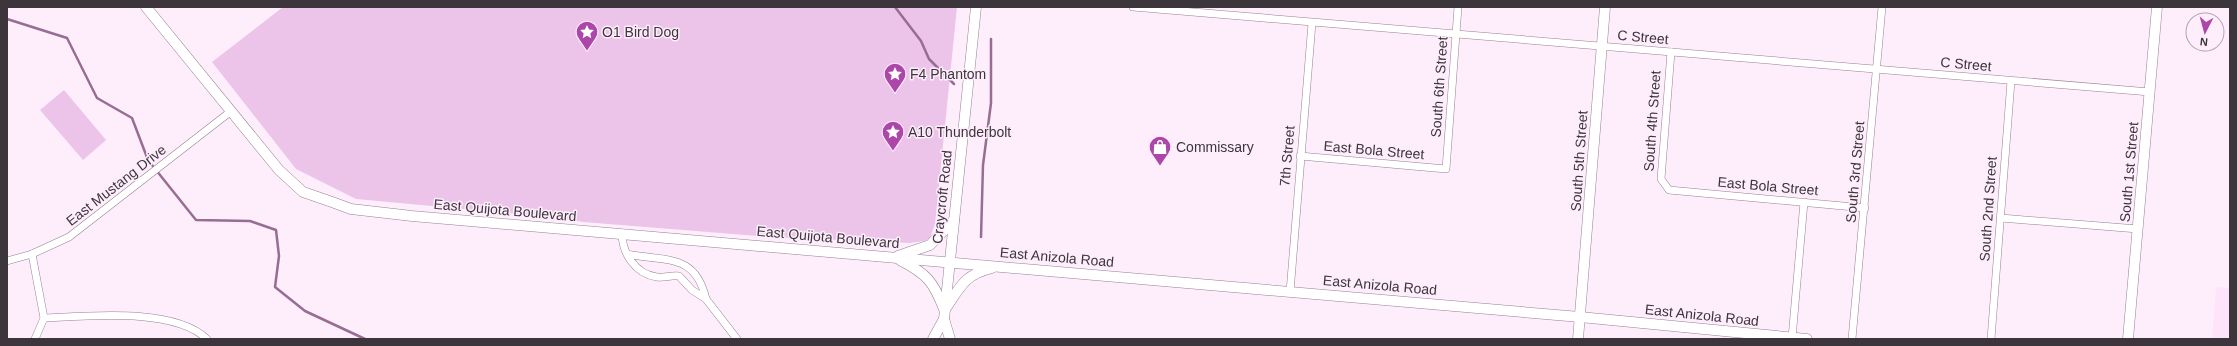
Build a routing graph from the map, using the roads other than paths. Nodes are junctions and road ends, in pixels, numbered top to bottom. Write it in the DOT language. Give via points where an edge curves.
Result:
graph roads {
  1 [pos="146,7"];
  2 [pos="976,7"];
  3 [pos="1133,7"];
  4 [pos="1458,7"];
  5 [pos="1605,7"];
  6 [pos="1882,7"];
  7 [pos="2158,7"];
  8 [pos="1312,23"];
  9 [pos="1456,35"];
  10 [pos="1602,46"];
  11 [pos="1670,52"];
  12 [pos="1876,69"];
  13 [pos="2011,81"];
  14 [pos="2150,92"];
  15 [pos="230,112"];
  16 [pos="1300,156"];
  17 [pos="1446,169"];
  18 [pos="1670,190"];
  19 [pos="1804,202"];
  20 [pos="1865,208"];
  21 [pos="2001,218"];
  22 [pos="954,220"];
  23 [pos="2138,229"];
  24 [pos="622,233"];
  25 [pos="32,254"];
  26 [pos="627,254"];
  27 [pos="894,257"];
  28 [pos="7,261"];
  29 [pos="949,262"];
  30 [pos="999,266"];
  31 [pos="1290,292"];
  32 [pos="706,299"];
  33 [pos="944,315"];
  34 [pos="1580,317"];
  35 [pos="44,318"];
  36 [pos="1792,338"];
  37 [pos="35,339"];
  38 [pos="207,339"];
  39 [pos="738,339"];
  40 [pos="933,339"];
  41 [pos="950,339"];
  42 [pos="1578,339"];
  43 [pos="1807,339"];
  44 [pos="1852,339"];
  45 [pos="1991,339"];
  46 [pos="2128,339"];
  1 -- 15 [label="street, East Quijota Boulevard"];
  2 -- 22 [label="street, Craycroft Road"];
  3 -- 8 [label="street, C Street"];
  4 -- 9 [label="street, South 6th Street"];
  5 -- 10 [label="street, South 5th Street"];
  6 -- 12 [label="street, South 3rd Street"];
  7 -- 14 [label="street, South 1st Street"];
  8 -- 9 [label="street, C Street"];
  8 -- 16 [label="street, 7th Street"];
  9 -- 10 [label="street, C Street"];
  9 -- 17 [label="street, South 6th Street"];
  10 -- 11 [label="street, C Street"];
  10 -- 34 [label="street, South 5th Street"];
  11 -- 12 [label="street, C Street"];
  11 -- 18 [label="street, South 4th Street" via="1661,179"];
  12 -- 13 [label="street, C Street"];
  12 -- 20 [label="street, South 3rd Street"];
  13 -- 14 [label="street, C Street"];
  13 -- 21 [label="street, South 2nd Street"];
  14 -- 23 [label="street, South 1st Street"];
  15 -- 24 [label="street, East Quijota Boulevard" via="279,170 303,192 351,209"];
  15 -- 25 [label="street, East Mustang Drive" via="69,237"];
  16 -- 17 [label="street, East Bola Street"];
  16 -- 31 [label="street, 7th Street"];
  18 -- 19 [label="street, East Bola Street"];
  19 -- 20 [label="street, East Bola Street"];
  19 -- 36 [label="street"];
  20 -- 44 [label="street, South 3rd Street"];
  21 -- 23 [label="street"];
  21 -- 45 [label="street, South 2nd Street"];
  22 -- 27 [label="street" via="930,245"];
  22 -- 29 [label="street, Craycroft Road"];
  23 -- 46 [label="street, South 1st Street"];
  24 -- 26 [label="street" via="622,244"];
  24 -- 27 [label="street, East Quijota Boulevard"];
  25 -- 28 [label="street, East Mustang Drive"];
  25 -- 35 [label="street"];
  26 -- 32 [label="street" via="629,260 643,272 654,276 679,276 692,290"];
  26 -- 32 [label="street" via="672,260 684,265 694,272 703,284"];
  27 -- 29 [label="street, East Quijota Boulevard"];
  27 -- 33 [label="street" via="922,271 933,285"];
  29 -- 30 [label="street, East Anizola Road"];
  29 -- 33 [label="street, Craycroft Road"];
  30 -- 31 [label="street, East Anizola Road"];
  30 -- 33 [label="street" via="975,272 968,278"];
  31 -- 34 [label="street, East Anizola Road"];
  32 -- 39 [label="street"];
  33 -- 40 [label="street"];
  33 -- 41 [label="street"];
  34 -- 36 [label="street, East Anizola Road"];
  34 -- 42 [label="street, South 5th Street"];
  35 -- 37 [label="street"];
  35 -- 38 [label="street" via="164,318 200,332"];
  36 -- 43 [label="street, East Anizola Road"];
}
